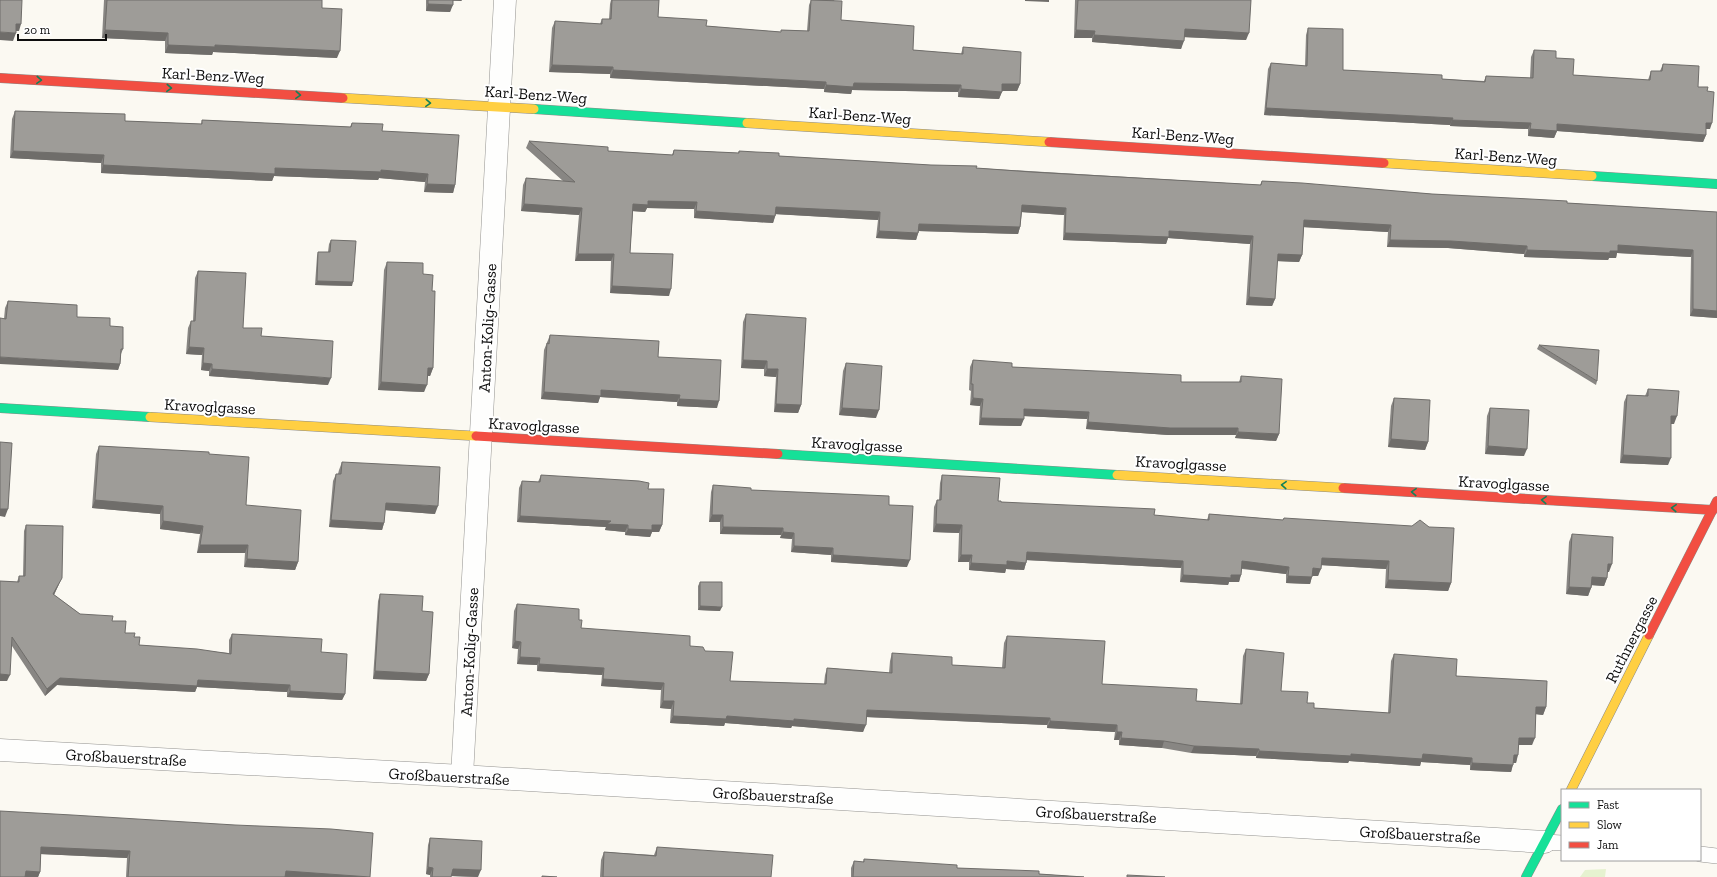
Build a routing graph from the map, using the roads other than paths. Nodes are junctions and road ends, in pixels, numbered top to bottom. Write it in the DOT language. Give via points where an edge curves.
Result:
graph roads {
  1 [pos="505,0"];
  2 [pos="0,78"];
  3 [pos="499,107"];
  4 [pos="1717,184"];
  5 [pos="0,408"];
  6 [pos="481,437"];
  7 [pos="1717,501"];
  8 [pos="1713,510"];
  9 [pos="0,750"];
  10 [pos="462,776"];
  11 [pos="1573,789"];
  12 [pos="1561,813"];
  13 [pos="1554,842"];
  14 [pos="1701,854"];
  15 [pos="1717,856"];
  16 [pos="1526,877"];
  1 -- 3 [label="street, Anton-Kolig-Gasse"];
  2 -- 3 [label="street, Karl-Benz-Weg, one-way"];
  3 -- 4 [label="street, Karl-Benz-Weg"];
  3 -- 6 [label="street, Anton-Kolig-Gasse"];
  5 -- 6 [label="street, Kravoglgasse"];
  8 -- 6 [label="street, Kravoglgasse, one-way"];
  6 -- 10 [label="street, Anton-Kolig-Gasse"];
  7 -- 8 [label="street, Ruthnergasse"];
  8 -- 11 [label="street, Ruthnergasse"];
  9 -- 10 [label="street, Großbauerstraße"];
  10 -- 13 [label="street, Großbauerstraße"];
  12 -- 13 [label="street"];
  13 -- 16 [label="street"];
  14 -- 15 [label="lane"];
}
